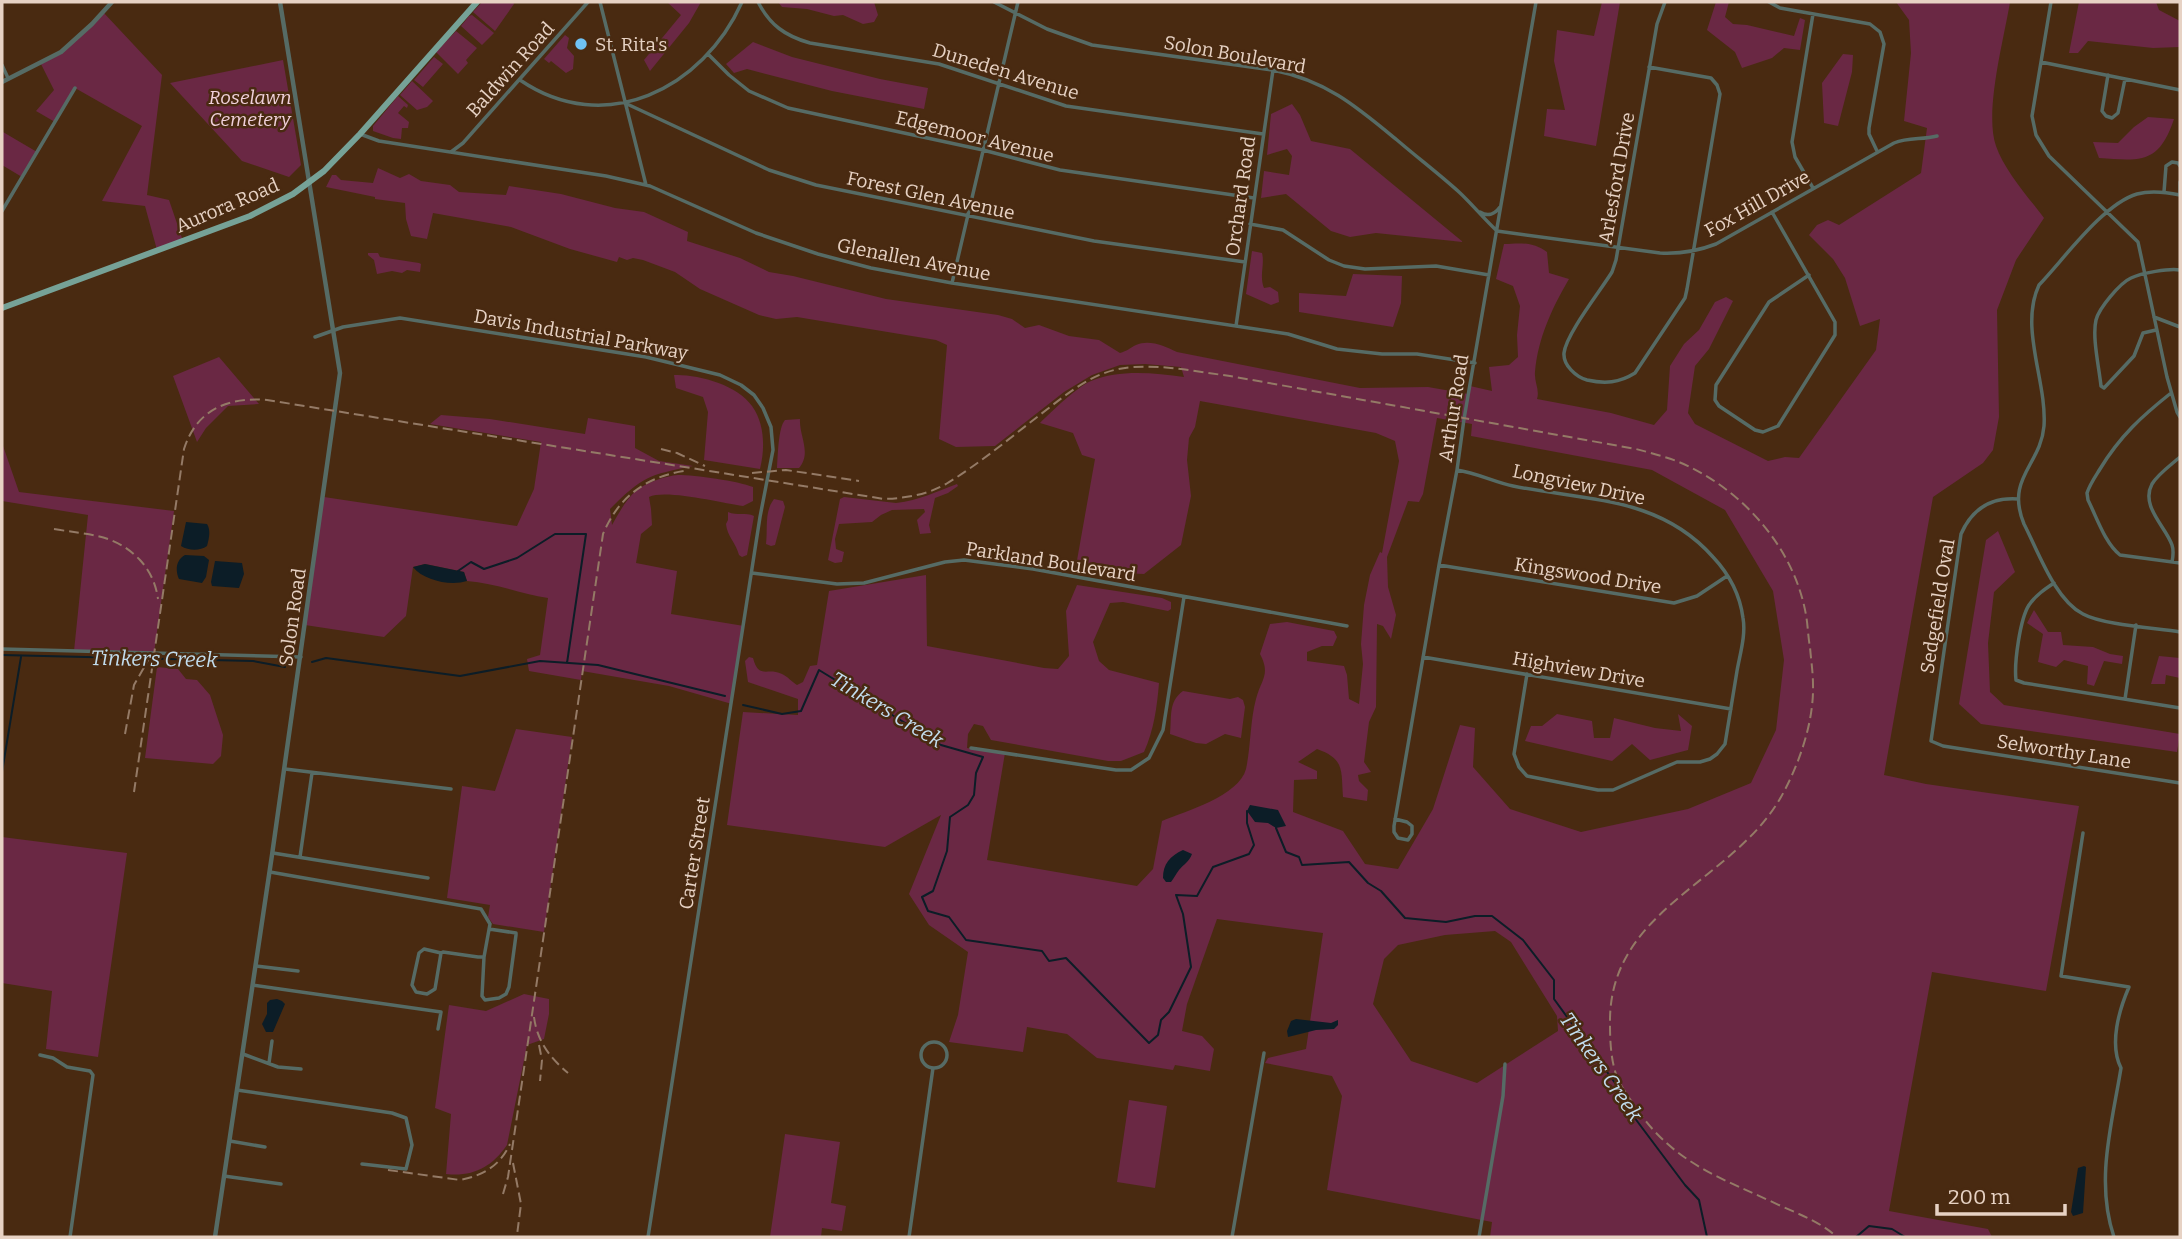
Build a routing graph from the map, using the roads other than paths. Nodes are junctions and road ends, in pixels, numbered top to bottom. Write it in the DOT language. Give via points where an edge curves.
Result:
graph roads {
  1 [pos="112,2"];
  2 [pos="280,2"];
  3 [pos="477,2"];
  4 [pos="588,2"];
  5 [pos="600,2"];
  6 [pos="742,2"];
  7 [pos="758,2"];
  8 [pos="994,2"];
  9 [pos="1018,2"];
  10 [pos="1536,2"];
  11 [pos="1665,2"];
  12 [pos="1769,2"];
  13 [pos="2051,2"];
  14 [pos="1016,12"];
  15 [pos="1813,14"];
  16 [pos="708,54"];
  17 [pos="2041,62"];
  18 [pos="2,65"];
  19 [pos="1649,67"];
  20 [pos="1273,70"];
  21 [pos="2108,75"];
  22 [pos="8,78"];
  23 [pos="2125,79"];
  24 [pos="520,80"];
  25 [pos="2,82"];
  26 [pos="1000,82"];
  27 [pos="75,88"];
  28 [pos="2180,90"];
  29 [pos="626,104"];
  30 [pos="360,134"];
  31 [pos="1263,134"];
  32 [pos="1937,136"];
  33 [pos="983,150"];
  34 [pos="1877,151"];
  35 [pos="451,152"];
  36 [pos="2180,166"];
  37 [pos="2180,181"];
  38 [pos="309,184"];
  39 [pos="646,185"];
  40 [pos="1814,188"];
  41 [pos="2164,192"];
  42 [pos="2180,195"];
  43 [pos="1254,198"];
  44 [pos="1503,202"];
  45 [pos="2,211"];
  46 [pos="1478,211"];
  47 [pos="1772,212"];
  48 [pos="2107,212"];
  49 [pos="966,216"];
  50 [pos="1250,224"];
  51 [pos="1497,231"];
  52 [pos="1618,248"];
  53 [pos="1693,250"];
  54 [pos="1245,262"];
  55 [pos="2180,270"];
  56 [pos="2146,274"];
  57 [pos="1489,275"];
  58 [pos="1809,275"];
  59 [pos="952,283"];
  60 [pos="2,308"];
  61 [pos="2154,317"];
  62 [pos="1236,326"];
  63 [pos="2180,327"];
  64 [pos="334,330"];
  65 [pos="2157,330"];
  66 [pos="316,337"];
  67 [pos="1475,363"];
  68 [pos="2171,393"];
  69 [pos="2180,417"];
  70 [pos="2180,457"];
  71 [pos="1457,470"];
  72 [pos="768,474"];
  73 [pos="2018,499"];
  74 [pos="2172,562"];
  75 [pos="2180,564"];
  76 [pos="1438,565"];
  77 [pos="752,573"];
  78 [pos="1727,576"];
  79 [pos="2054,583"];
  80 [pos="1184,597"];
  81 [pos="2136,625"];
  82 [pos="1347,626"];
  83 [pos="2180,632"];
  84 [pos="2,649"];
  85 [pos="301,657"];
  86 [pos="1423,657"];
  87 [pos="1527,674"];
  88 [pos="2124,699"];
  89 [pos="2180,708"];
  90 [pos="1731,709"];
  91 [pos="1943,746"];
  92 [pos="971,748"];
  93 [pos="285,769"];
  94 [pos="312,772"];
  95 [pos="2180,783"];
  96 [pos="451,789"];
  97 [pos="1395,819"];
  98 [pos="2083,833"];
  99 [pos="272,853"];
  100 [pos="300,858"];
  101 [pos="270,872"];
  102 [pos="428,878"];
  103 [pos="489,929"];
  104 [pos="441,953"];
  105 [pos="484,957"];
  106 [pos="256,966"];
  107 [pos="298,971"];
  108 [pos="253,985"];
  109 [pos="438,1029"];
  110 [pos="272,1041"];
  111 [pos="1264,1053"];
  112 [pos="243,1054"];
  113 [pos="40,1055"];
  114 [pos="269,1063"];
  115 [pos="1505,1064"];
  116 [pos="933,1068"];
  117 [pos="301,1069"];
  118 [pos="237,1090"];
  119 [pos="230,1141"];
  120 [pos="265,1147"];
  121 [pos="362,1164"];
  122 [pos="225,1177"];
  123 [pos="281,1184"];
  124 [pos="70,1237"];
  125 [pos="215,1237"];
  126 [pos="648,1237"];
  127 [pos="909,1237"];
  128 [pos="1233,1237"];
  129 [pos="1479,1237"];
  130 [pos="2114,1237"];
  1 -- 22 [label="street" via="61,52"];
  2 -- 38 [label="street, Solon Road"];
  3 -- 30 [label="main road, Aurora Road"];
  4 -- 24 [label="street, Baldwin Road"];
  5 -- 29 [label="street"];
  6 -- 16 [label="street"];
  7 -- 26 [label="street, Duneden Avenue" via="766,18 793,38 939,64"];
  8 -- 14 [label="street, Solon Boulevard"];
  9 -- 14 [label="street"];
  10 -- 44 [label="street, Arthur Road"];
  11 -- 19 [label="street, Arlesford Drive"];
  12 -- 15 [label="street"];
  13 -- 17 [label="street"];
  14 -- 20 [label="street, Solon Boulevard" via="1092,45"];
  14 -- 26 [label="street"];
  15 -- 34 [label="street" via="1870,24 1883,38 1869,128"];
  15 -- 40 [label="street" via="1792,142 1795,157"];
  16 -- 29 [label="street" via="672,83"];
  16 -- 33 [label="street, Edgemoor Avenue" via="749,91 788,108"];
  17 -- 21 [label="street"];
  17 -- 48 [label="street" via="2032,116 2036,135 2049,156"];
  18 -- 22 [label="street"];
  19 -- 52 [label="street, Arlesford Drive"];
  19 -- 53 [label="street" via="1711,78 1720,94"];
  20 -- 31 [label="street, Orchard Road"];
  20 -- 46 [label="street, Solon Boulevard" via="1310,80 1350,101"];
  21 -- 23 [label="street"];
  21 -- 23 [label="street" via="2102,111 2112,118 2118,113"];
  22 -- 25 [label="street"];
  23 -- 28 [label="street"];
  24 -- 29 [label="street" via="565,102"];
  24 -- 35 [label="street, Baldwin Road"];
  26 -- 31 [label="street, Duneden Avenue" via="1066,106"];
  26 -- 33 [label="street"];
  27 -- 45 [label="street"];
  29 -- 39 [label="street"];
  29 -- 49 [label="street, Forest Glen Avenue" via="790,178"];
  30 -- 35 [label="street, Glenallen Avenue"];
  30 -- 38 [label="main road, Aurora Road"];
  31 -- 43 [label="street, Orchard Road"];
  32 -- 34 [label="street, Fox Hill Drive" via="1907,138"];
  33 -- 43 [label="street, Edgemoor Avenue" via="1060,170"];
  33 -- 49 [label="street"];
  34 -- 40 [label="street, Fox Hill Drive"];
  35 -- 39 [label="street, Glenallen Avenue"];
  36 -- 41 [label="street" via="2172,162 2166,166"];
  37 -- 42 [label="street"];
  38 -- 60 [label="main road, Aurora Road" via="250,216"];
  38 -- 64 [label="street, Solon Road"];
  39 -- 59 [label="street, Glenallen Avenue" via="756,233 818,254"];
  40 -- 47 [label="street, Fox Hill Drive"];
  41 -- 42 [label="street"];
  41 -- 48 [label="street" via="2140,193"];
  43 -- 50 [label="street, Orchard Road"];
  44 -- 46 [label="street" via="1495,213"];
  44 -- 51 [label="street, Arthur Road"];
  46 -- 51 [label="street, Solon Boulevard"];
  47 -- 53 [label="street, Fox Hill Drive" via="1716,244"];
  47 -- 58 [label="street"];
  48 -- 56 [label="street" via="2138,242"];
  48 -- 73 [label="street" via="2034,296 2032,320 2044,424"];
  49 -- 54 [label="street, Forest Glen Avenue" via="1094,241"];
  49 -- 59 [label="street"];
  50 -- 54 [label="street, Orchard Road"];
  50 -- 57 [label="street" via="1283,230 1344,266 1436,266"];
  51 -- 52 [label="street, Fox Hill Drive"];
  51 -- 57 [label="street, Arthur Road"];
  52 -- 53 [label="street, Fox Hill Drive" via="1674,254"];
  52 -- 53 [label="street, Arlesford Drive" via="1612,272 1566,347 1565,362 1584,379 1611,383 1635,373 1685,298"];
  54 -- 62 [label="street, Orchard Road"];
  55 -- 56 [label="street"];
  56 -- 61 [label="street"];
  56 -- 65 [label="street" via="2131,278 2098,313 2095,328 2101,386 2134,356 2143,333"];
  57 -- 67 [label="street, Arthur Road"];
  58 -- 58 [label="street" via="1774,296 1716,386 1719,406 1755,430 1777,426 1835,335 1835,322"];
  59 -- 62 [label="street, Glenallen Avenue"];
  61 -- 63 [label="street"];
  61 -- 65 [label="street"];
  62 -- 67 [label="street, Glenallen Avenue" via="1288,334 1337,349"];
  64 -- 66 [label="street, Davis Industrial Parkway"];
  64 -- 72 [label="street, Davis Industrial Parkway" via="400,318 646,358 720,375 741,384 763,408 773,450"];
  64 -- 85 [label="street, Solon Road" via="341,373"];
  65 -- 68 [label="street"];
  67 -- 71 [label="street, Arthur Road"];
  68 -- 69 [label="street"];
  68 -- 74 [label="street" via="2120,439 2087,493 2116,552"];
  70 -- 74 [label="street" via="2155,481 2149,495 2172,546"];
  71 -- 76 [label="street, Arthur Road"];
  71 -- 78 [label="street, Longview Drive" via="1510,485 1641,508 1689,533"];
  72 -- 77 [label="street, Carter Street"];
  73 -- 79 [label="street" via="2020,514"];
  73 -- 91 [label="street, Sedgefield Oval" via="1987,503 1971,516 1961,534 1932,728 1931,741"];
  74 -- 75 [label="street"];
  76 -- 78 [label="street, Kingswood Drive" via="1674,603 1697,596"];
  76 -- 86 [label="street, Arthur Road"];
  77 -- 80 [label="street, Parkland Boulevard" via="837,584 871,582 964,560"];
  77 -- 126 [label="street, Carter Street"];
  78 -- 90 [label="street, Longview Drive" via="1744,622"];
  79 -- 81 [label="street" via="2084,615"];
  79 -- 88 [label="street" via="2037,595 2022,621 2016,680"];
  80 -- 82 [label="street, Parkland Boulevard"];
  80 -- 92 [label="street" via="1164,730 1149,758 1131,770 1116,770"];
  81 -- 83 [label="street"];
  81 -- 88 [label="street"];
  84 -- 85 [label="street"];
  85 -- 93 [label="street, Solon Road"];
  86 -- 87 [label="street, Highview Drive"];
  86 -- 97 [label="street, Arthur Road"];
  87 -- 90 [label="street, Highview Drive"];
  87 -- 90 [label="street, Longview Drive" via="1514,754 1527,776 1563,784 1613,790 1677,762 1710,759 1725,744"];
  88 -- 89 [label="street"];
  91 -- 95 [label="street, Selworthy Lane"];
  93 -- 94 [label="street"];
  93 -- 99 [label="street, Solon Road"];
  94 -- 96 [label="street"];
  94 -- 100 [label="street"];
  97 -- 97 [label="street" via="1412,826 1408,839 1394,832"];
  98 -- 130 [label="street" via="2061,976 2129,987 2114,1047 2121,1068 2104,1171 2105,1201"];
  99 -- 100 [label="street"];
  99 -- 101 [label="street, Solon Road"];
  100 -- 102 [label="street"];
  101 -- 103 [label="street" via="481,909"];
  101 -- 106 [label="street, Solon Road"];
  103 -- 105 [label="street"];
  103 -- 105 [label="street" via="516,933 509,987 491,1000 482,996"];
  104 -- 104 [label="street" via="435,989 427,994 416,992 412,985 419,953 424,949"];
  104 -- 105 [label="street"];
  106 -- 107 [label="street"];
  106 -- 108 [label="street, Solon Road"];
  108 -- 109 [label="street" via="440,1012"];
  108 -- 112 [label="street, Solon Road"];
  110 -- 114 [label="street"];
  111 -- 128 [label="street"];
  112 -- 114 [label="street"];
  112 -- 118 [label="street, Solon Road"];
  113 -- 124 [label="street" via="93,1075"];
  114 -- 117 [label="street"];
  115 -- 129 [label="street"];
  116 -- 116 [label="street" via="947,1058 945,1049 935,1042 927,1045 922,1056"];
  116 -- 127 [label="street"];
  118 -- 119 [label="street, Solon Road"];
  118 -- 121 [label="street" via="406,1118 412,1145 406,1169"];
  119 -- 120 [label="street"];
  119 -- 122 [label="street, Solon Road"];
  122 -- 123 [label="street"];
  122 -- 125 [label="street, Solon Road"];
}
